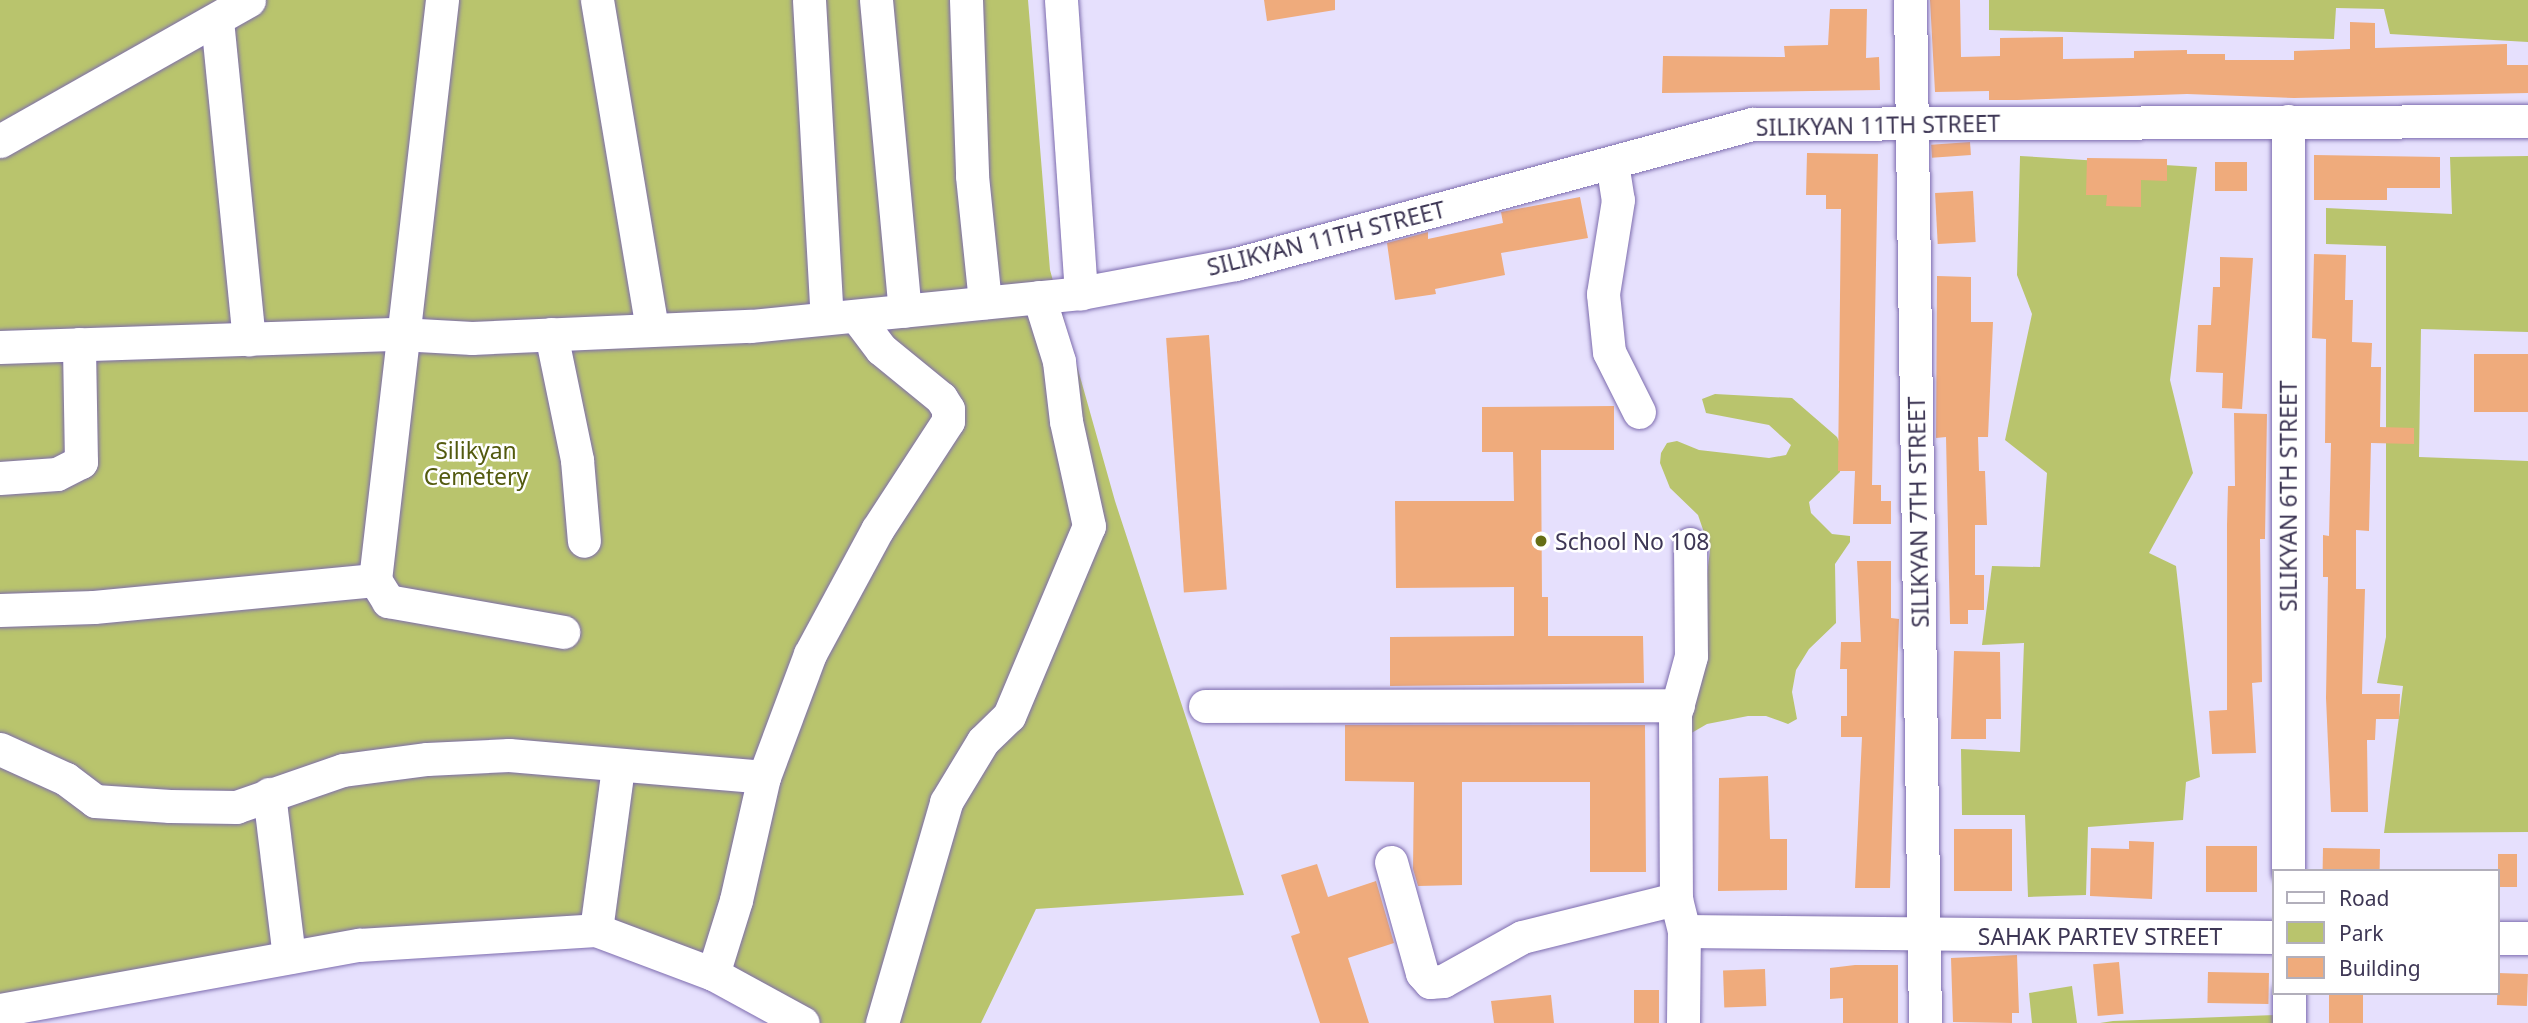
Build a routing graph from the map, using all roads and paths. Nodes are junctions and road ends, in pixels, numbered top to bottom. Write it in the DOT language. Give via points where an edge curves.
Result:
graph roads {
  1 [pos="249,0"];
  2 [pos="442,0"];
  3 [pos="597,0"];
  4 [pos="809,0"];
  5 [pos="876,0"];
  6 [pos="966,0"];
  7 [pos="1061,0"];
  8 [pos="1910,0"];
  9 [pos="218,20"];
  10 [pos="2288,121"];
  11 [pos="2528,121"];
  12 [pos="1911,123"];
  13 [pos="0,141"];
  14 [pos="1612,163"];
  15 [pos="1081,293"];
  16 [pos="1039,297"];
  17 [pos="985,302"];
  18 [pos="905,312"];
  19 [pos="842,317"];
  20 [pos="652,329"];
  21 [pos="400,334"];
  22 [pos="551,334"];
  23 [pos="248,339"];
  24 [pos="79,344"];
  25 [pos="0,347"];
  26 [pos="1639,412"];
  27 [pos="0,478"];
  28 [pos="584,541"];
  29 [pos="1690,544"];
  30 [pos="375,580"];
  31 [pos="0,610"];
  32 [pos="563,632"];
  33 [pos="1678,705"];
  34 [pos="1205,706"];
  35 [pos="0,749"];
  36 [pos="618,767"];
  37 [pos="764,777"];
  38 [pos="269,794"];
  39 [pos="1391,862"];
  40 [pos="2288,869"];
  41 [pos="1676,898"];
  42 [pos="596,930"];
  43 [pos="1684,932"];
  44 [pos="1925,936"];
  45 [pos="2272,937"];
  46 [pos="2500,938"];
  47 [pos="2528,938"];
  48 [pos="289,957"];
  49 [pos="713,974"];
  50 [pos="2289,995"];
  51 [pos="0,1010"];
  52 [pos="803,1023"];
  53 [pos="881,1023"];
  54 [pos="1683,1023"];
  55 [pos="1925,1023"];
  56 [pos="2289,1023"];
  1 -- 9 [label="street"];
  2 -- 21 [label="street"];
  3 -- 20 [label="street"];
  4 -- 19 [label="street"];
  5 -- 18 [label="street"];
  6 -- 17 [label="street" via="972,176"];
  7 -- 15 [label="street"];
  8 -- 12 [label="street, SILIKYAN 7TH STREET"];
  9 -- 13 [label="street"];
  9 -- 23 [label="street"];
  10 -- 11 [label="street, SILIKYAN 11TH STREET"];
  10 -- 12 [label="street, SILIKYAN 11TH STREET"];
  10 -- 40 [label="street, SILIKYAN 6TH STREET"];
  12 -- 14 [label="street, SILIKYAN 11TH STREET" via="1752,124"];
  12 -- 44 [label="street, SILIKYAN 7TH STREET"];
  14 -- 15 [label="street, SILIKYAN 11TH STREET" via="1236,264"];
  14 -- 26 [label="street" via="1618,200 1603,293 1609,352"];
  15 -- 16 [label="street, SILIKYAN 11TH STREET"];
  16 -- 17 [label="street, SILIKYAN 11TH STREET"];
  16 -- 53 [label="street" via="1059,361 1066,421 1089,526 1009,716 983,741 946,802"];
  17 -- 18 [label="street, SILIKYAN 11TH STREET"];
  18 -- 19 [label="street, SILIKYAN 11TH STREET"];
  19 -- 20 [label="street, SILIKYAN 11TH STREET"];
  19 -- 37 [label="street" via="942,398 948,409 947,421 877,530 810,654"];
  20 -- 22 [label="street, SILIKYAN 11TH STREET"];
  21 -- 22 [label="street, SILIKYAN 11TH STREET" via="472,338"];
  21 -- 23 [label="street, SILIKYAN 11TH STREET"];
  21 -- 30 [label="street"];
  22 -- 28 [label="street" via="577,460"];
  23 -- 24 [label="street, SILIKYAN 11TH STREET"];
  24 -- 25 [label="street, SILIKYAN 11TH STREET"];
  24 -- 27 [label="street" via="81,462 57,474"];
  29 -- 33 [label="street" via="1691,656"];
  30 -- 31 [label="street" via="94,607"];
  30 -- 32 [label="street" via="388,601"];
  33 -- 34 [label="street"];
  33 -- 41 [label="street"];
  35 -- 38 [label="street" via="66,779 95,801 236,807"];
  36 -- 37 [label="street" via="683,767"];
  36 -- 38 [label="street" via="509,755 427,759 343,770"];
  36 -- 42 [label="street"];
  37 -- 49 [label="street" via="736,900"];
  38 -- 48 [label="street"];
  39 -- 41 [label="street" via="1422,973 1430,982 1443,981 1522,937"];
  41 -- 43 [label="street"];
  42 -- 48 [label="street" via="359,945"];
  42 -- 49 [label="street"];
  43 -- 44 [label="street, SAHAK PARTEV STREET"];
  43 -- 54 [label="street"];
  44 -- 45 [label="street, SAHAK PARTEV STREET"];
  44 -- 55 [label="street, SILIKYAN 7TH STREET"];
  46 -- 47 [label="street"];
  48 -- 51 [label="street"];
  49 -- 52 [label="street"];
  50 -- 56 [label="street"];
}
